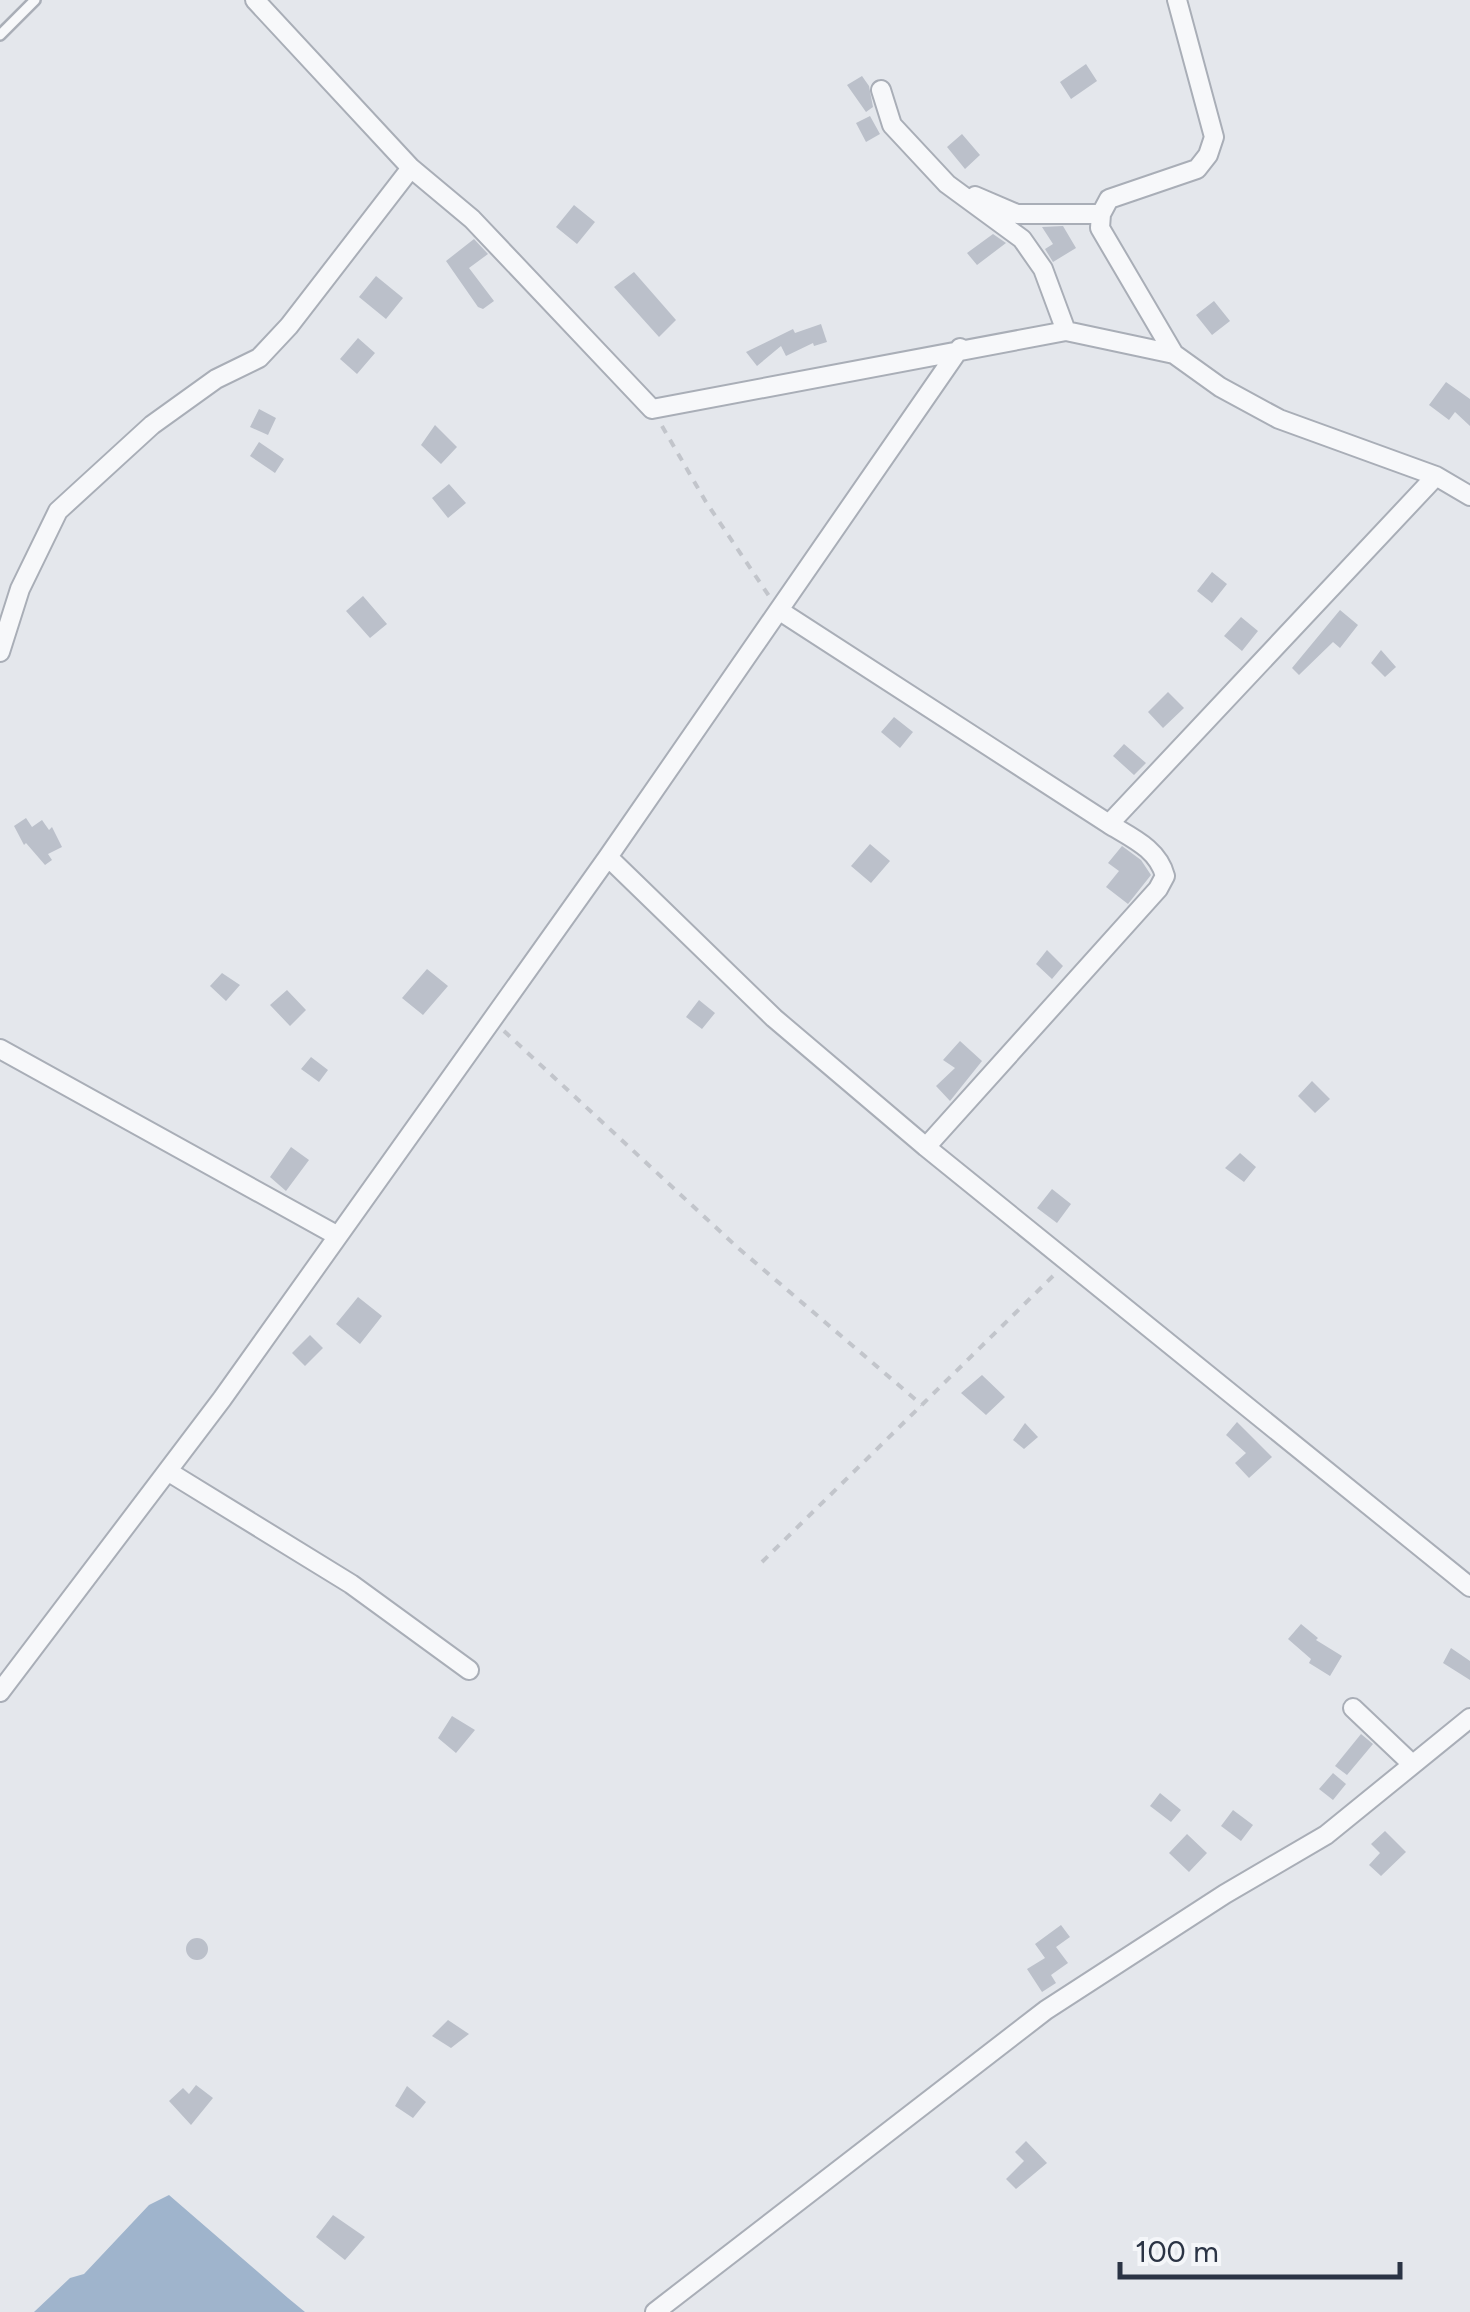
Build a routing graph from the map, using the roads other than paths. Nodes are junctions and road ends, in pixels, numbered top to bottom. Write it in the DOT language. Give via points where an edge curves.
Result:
graph roads {
  1 [pos="34,0"];
  2 [pos="254,0"];
  3 [pos="1177,0"];
  4 [pos="0,35"];
  5 [pos="882,90"];
  6 [pos="870,116"];
  7 [pos="892,125"];
  8 [pos="412,168"];
  9 [pos="947,184"];
  10 [pos="1101,214"];
  11 [pos="1066,330"];
  12 [pos="960,348"];
  13 [pos="1174,354"];
  14 [pos="1436,476"];
  15 [pos="1470,496"];
  16 [pos="780,612"];
  17 [pos="0,652"];
  18 [pos="1109,824"];
  19 [pos="608,858"];
  20 [pos="0,1049"];
  21 [pos="926,1147"];
  22 [pos="338,1236"];
  23 [pos="169,1472"];
  24 [pos="1470,1587"];
  25 [pos="469,1670"];
  26 [pos="0,1692"];
  27 [pos="1353,1708"];
  28 [pos="1470,1718"];
  29 [pos="1412,1764"];
  30 [pos="654,2312"];
  1 -- 4 [label="lane"];
  2 -- 8 [label="street"];
  3 -- 10 [label="street" via="1214,137 1208,155 1198,169 1109,199"];
  5 -- 7 [label="street"];
  6 -- 7 [label="street"];
  7 -- 9 [label="street"];
  8 -- 12 [label="street" via="472,218 652,409"];
  8 -- 17 [label="street" via="259,358 216,379 152,425 58,511 20,589"];
  9 -- 10 [label="street" via="1018,214"];
  9 -- 11 [label="street" via="1022,239 1043,269"];
  10 -- 13 [label="street" via="1100,228"];
  11 -- 12 [label="street"];
  11 -- 13 [label="street"];
  12 -- 16 [label="street"];
  13 -- 14 [label="street" via="1279,420"];
  14 -- 15 [label="street"];
  14 -- 18 [label="street"];
  16 -- 18 [label="street"];
  16 -- 19 [label="street"];
  18 -- 21 [label="street" via="1161,862 1165,876 1158,889"];
  19 -- 21 [label="street" via="774,1018"];
  19 -- 22 [label="street"];
  20 -- 22 [label="street"];
  21 -- 24 [label="street"];
  22 -- 23 [label="street"];
  23 -- 25 [label="street" via="351,1584"];
  23 -- 26 [label="street"];
  27 -- 29 [label="street"];
  28 -- 29 [label="street"];
  29 -- 30 [label="street" via="1326,1835 1046,2010"];
}
